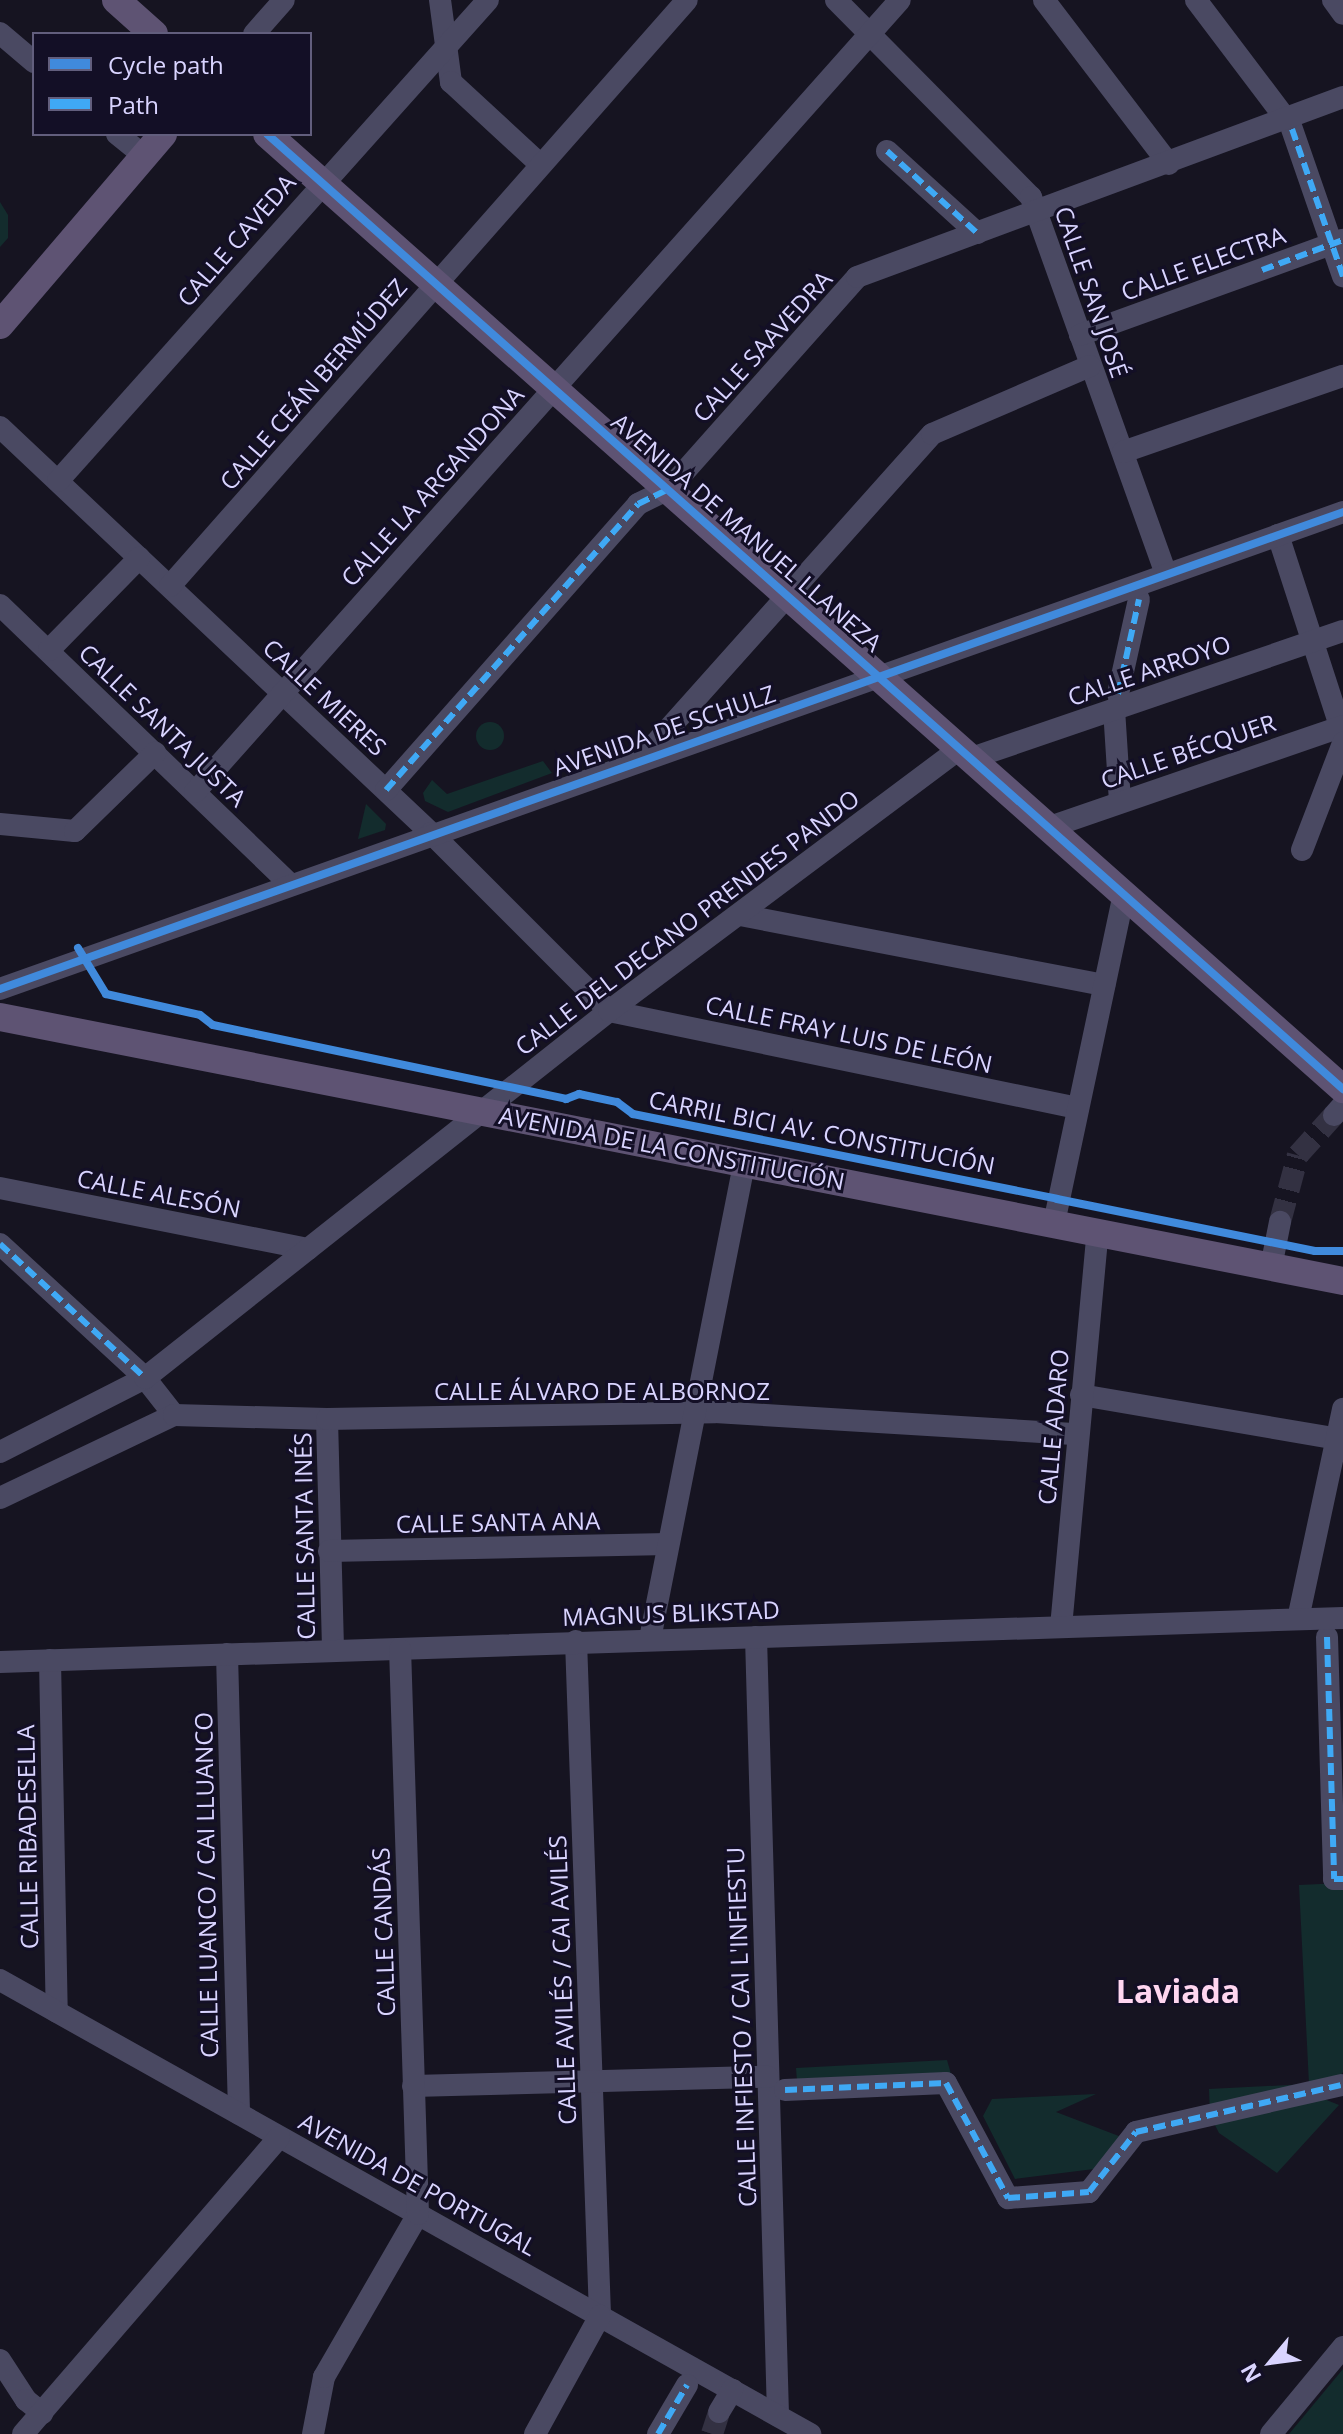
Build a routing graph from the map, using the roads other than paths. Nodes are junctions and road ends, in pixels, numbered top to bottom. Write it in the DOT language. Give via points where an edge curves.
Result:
graph roads {
  1 [pos="116,0"];
  2 [pos="284,0"];
  3 [pos="440,0"];
  4 [pos="488,0"];
  5 [pos="687,0"];
  6 [pos="836,0"];
  7 [pos="900,0"];
  8 [pos="1044,0"];
  9 [pos="1196,0"];
  10 [pos="1333,0"];
  11 [pos="1343,14"];
  12 [pos="152,32"];
  13 [pos="256,32"];
  14 [pos="0,33"];
  15 [pos="870,34"];
  16 [pos="446,46"];
  17 [pos="32,60"];
  18 [pos="1343,97"];
  19 [pos="1289,124"];
  20 [pos="119,136"];
  21 [pos="161,136"];
  22 [pos="269,136"];
  23 [pos="887,151"];
  24 [pos="144,156"];
  25 [pos="1169,164"];
  26 [pos="541,165"];
  27 [pos="322,182"];
  28 [pos="1036,211"];
  29 [pos="977,233"];
  30 [pos="1337,242"];
  31 [pos="1343,276"];
  32 [pos="436,283"];
  33 [pos="0,325"];
  34 [pos="1080,335"];
  35 [pos="1090,366"];
  36 [pos="1343,376"];
  37 [pos="554,389"];
  38 [pos="0,427"];
  39 [pos="1123,452"];
  40 [pos="58,481"];
  41 [pos="669,489"];
  42 [pos="1343,512"];
  43 [pos="1278,535"];
  44 [pos="139,558"];
  45 [pos="1166,575"];
  46 [pos="170,586"];
  47 [pos="791,597"];
  48 [pos="1139,599"];
  49 [pos="0,605"];
  50 [pos="1343,631"];
  51 [pos="1315,641"];
  52 [pos="49,650"];
  53 [pos="880,676"];
  54 [pos="283,693"];
  55 [pos="1116,702"];
  56 [pos="1343,732"];
  57 [pos="155,753"];
  58 [pos="966,753"];
  59 [pos="643,758"];
  60 [pos="386,790"];
  61 [pos="195,792"];
  62 [pos="1120,801"];
  63 [pos="0,824"];
  64 [pos="1050,827"];
  65 [pos="431,833"];
  66 [pos="1302,850"];
  67 [pos="289,883"];
  68 [pos="1124,893"];
  69 [pos="740,915"];
  70 [pos="1104,985"];
  71 [pos="1,988"];
  72 [pos="609,1011"];
  73 [pos="0,1017"];
  74 [pos="1340,1103"];
  75 [pos="1078,1108"];
  76 [pos="483,1110"];
  77 [pos="745,1161"];
  78 [pos="0,1188"];
  79 [pos="1280,1222"];
  80 [pos="1054,1223"];
  81 [pos="1098,1231"];
  82 [pos="0,1244"];
  83 [pos="308,1249"];
  84 [pos="1271,1267"];
  85 [pos="1343,1281"];
  86 [pos="145,1378"];
  87 [pos="1081,1395"];
  88 [pos="1343,1409"];
  89 [pos="694,1412"];
  90 [pos="174,1415"];
  91 [pos="327,1419"];
  92 [pos="1077,1434"];
  93 [pos="1340,1439"];
  94 [pos="0,1452"];
  95 [pos="0,1498"];
  96 [pos="668,1544"];
  97 [pos="329,1551"];
  98 [pos="1343,1618"];
  99 [pos="1298,1619"];
  100 [pos="1061,1627"];
  101 [pos="756,1637"];
  102 [pos="1327,1637"];
  103 [pos="650,1639"];
  104 [pos="576,1641"];
  105 [pos="400,1649"];
  106 [pos="333,1651"];
  107 [pos="227,1654"];
  108 [pos="50,1660"];
  109 [pos="0,1662"];
  110 [pos="1337,1771"];
  111 [pos="1343,1879"];
  112 [pos="0,1980"];
  113 [pos="57,2012"];
  114 [pos="592,2084"];
  115 [pos="777,2084"];
  116 [pos="1342,2084"];
  117 [pos="413,2086"];
  118 [pos="239,2114"];
  119 [pos="279,2137"];
  120 [pos="418,2214"];
  121 [pos="600,2316"];
  122 [pos="1343,2347"];
  123 [pos="0,2360"];
  124 [pos="687,2385"];
  125 [pos="732,2390"];
  126 [pos="719,2412"];
  127 [pos="42,2413"];
  128 [pos="778,2416"];
  129 [pos="804,2433"];
  130 [pos="23,2434"];
  131 [pos="313,2434"];
  132 [pos="535,2434"];
  133 [pos="658,2434"];
  134 [pos="1271,2434"];
  1 -- 12 [label="main road"];
  2 -- 13 [label="street"];
  3 -- 16 [label="street"];
  4 -- 16 [label="street, CALLE CAVEDA"];
  5 -- 26 [label="street, CALLE CEÁN BERMÚDEZ"];
  6 -- 15 [label="street, CALLE SAN JOSÉ"];
  7 -- 15 [label="street, CALLE LA ARGANDONA"];
  8 -- 25 [label="street"];
  9 -- 19 [label="street"];
  10 -- 11 [label="street"];
  14 -- 17 [label="street"];
  15 -- 28 [label="street, CALLE SAN JOSÉ" via="1031,197"];
  15 -- 37 [label="street, CALLE LA ARGANDONA"];
  16 -- 26 [label="street" via="451,82"];
  16 -- 27 [label="street, CALLE CAVEDA"];
  18 -- 19 [label="street, CALLE SAAVEDRA"];
  19 -- 25 [label="street, CALLE SAAVEDRA"];
  19 -- 30 [label="street"];
  20 -- 24 [label="street"];
  21 -- 24 [label="main road"];
  22 -- 27 [label="main road, AVENIDA DE MANUEL LLANEZA"];
  23 -- 29 [label="street"];
  24 -- 33 [label="main road"];
  25 -- 28 [label="street, CALLE SAAVEDRA"];
  26 -- 32 [label="street, CALLE CEÁN BERMÚDEZ"];
  27 -- 32 [label="main road, AVENIDA DE MANUEL LLANEZA"];
  27 -- 40 [label="street, CALLE CAVEDA"];
  28 -- 29 [label="street, CALLE SAAVEDRA"];
  28 -- 34 [label="street, CALLE SAN JOSÉ"];
  29 -- 41 [label="street, CALLE SAAVEDRA" via="857,277"];
  30 -- 31 [label="street"];
  30 -- 34 [label="street, CALLE ELECTRA"];
  32 -- 37 [label="main road, AVENIDA DE MANUEL LLANEZA"];
  32 -- 46 [label="street, CALLE CEÁN BERMÚDEZ"];
  34 -- 35 [label="street, CALLE SAN JOSÉ"];
  35 -- 39 [label="street, CALLE SAN JOSÉ"];
  35 -- 47 [label="street" via="932,434"];
  36 -- 39 [label="street"];
  37 -- 41 [label="main road, AVENIDA DE MANUEL LLANEZA"];
  37 -- 54 [label="street, CALLE LA ARGANDONA"];
  38 -- 40 [label="street, CALLE MIERES"];
  39 -- 45 [label="street, CALLE SAN JOSÉ"];
  40 -- 44 [label="street, CALLE MIERES"];
  41 -- 47 [label="main road, AVENIDA DE MANUEL LLANEZA"];
  41 -- 60 [label="street, CALLE SAAVEDRA" via="638,504"];
  42 -- 43 [label="street, AVENIDA DE SCHULZ"];
  43 -- 45 [label="street, AVENIDA DE SCHULZ"];
  43 -- 51 [label="street"];
  44 -- 46 [label="street, CALLE MIERES"];
  44 -- 52 [label="street"];
  45 -- 53 [label="street, AVENIDA DE SCHULZ"];
  46 -- 54 [label="street, CALLE MIERES"];
  47 -- 53 [label="main road, AVENIDA DE MANUEL LLANEZA"];
  47 -- 59 [label="street"];
  48 -- 55 [label="street"];
  49 -- 52 [label="street, CALLE SANTA JUSTA"];
  50 -- 51 [label="street, CALLE ARROYO"];
  51 -- 55 [label="street, CALLE ARROYO"];
  51 -- 56 [label="street"];
  52 -- 57 [label="street, CALLE SANTA JUSTA"];
  53 -- 58 [label="main road, AVENIDA DE MANUEL LLANEZA"];
  53 -- 59 [label="street, AVENIDA DE SCHULZ"];
  54 -- 60 [label="street, CALLE MIERES"];
  54 -- 61 [label="street, CALLE LA ARGANDONA"];
  55 -- 58 [label="street, CALLE ARROYO"];
  55 -- 62 [label="street"];
  56 -- 62 [label="street, CALLE BÉCQUER"];
  56 -- 66 [label="street"];
  57 -- 61 [label="street, CALLE SANTA JUSTA"];
  57 -- 63 [label="street" via="75,831"];
  58 -- 64 [label="main road, AVENIDA DE MANUEL LLANEZA"];
  58 -- 69 [label="street, CALLE DEL DECANO PRENDES PANDO"];
  59 -- 65 [label="street, AVENIDA DE SCHULZ"];
  60 -- 65 [label="street, CALLE MIERES"];
  61 -- 67 [label="street, CALLE SANTA JUSTA"];
  62 -- 64 [label="street, CALLE BÉCQUER"];
  64 -- 68 [label="main road, AVENIDA DE MANUEL LLANEZA"];
  65 -- 67 [label="street, AVENIDA DE SCHULZ"];
  65 -- 72 [label="street, CALLE MIERES"];
  67 -- 71 [label="street, AVENIDA DE SCHULZ"];
  68 -- 70 [label="street"];
  68 -- 74 [label="main road, AVENIDA DE MANUEL LLANEZA"];
  69 -- 70 [label="street"];
  69 -- 72 [label="street, CALLE DEL DECANO PRENDES PANDO"];
  70 -- 75 [label="street"];
  72 -- 75 [label="street, CALLE FRAY LUIS DE LEÓN"];
  72 -- 76 [label="street, CALLE DEL DECANO PRENDES PANDO"];
  73 -- 76 [label="main road, AVENIDA DE LA CONSTITUCIÓN"];
  75 -- 80 [label="street"];
  76 -- 77 [label="main road, AVENIDA DE LA CONSTITUCIÓN"];
  76 -- 83 [label="street, CALLE DEL DECANO PRENDES PANDO"];
  77 -- 80 [label="main road, AVENIDA DE LA CONSTITUCIÓN"];
  77 -- 89 [label="street"];
  78 -- 83 [label="street, CALLE ALESÓN"];
  79 -- 84 [label="street"];
  80 -- 81 [label="main road, AVENIDA DE LA CONSTITUCIÓN"];
  81 -- 84 [label="main road, AVENIDA DE LA CONSTITUCIÓN"];
  81 -- 87 [label="street, CALLE ADARO"];
  82 -- 86 [label="street"];
  83 -- 86 [label="street, CALLE DEL DECANO PRENDES PANDO"];
  84 -- 85 [label="main road, AVENIDA DE LA CONSTITUCIÓN"];
  86 -- 90 [label="street"];
  86 -- 94 [label="street, CALLE DEL DECANO PRENDES PANDO"];
  87 -- 92 [label="street, CALLE ADARO"];
  87 -- 93 [label="street"];
  88 -- 93 [label="street"];
  89 -- 91 [label="street, CALLE ÁLVARO DE ALBORNOZ"];
  89 -- 92 [label="street, CALLE ÁLVARO DE ALBORNOZ"];
  89 -- 96 [label="street"];
  90 -- 91 [label="street, CALLE ÁLVARO DE ALBORNOZ"];
  90 -- 95 [label="street"];
  91 -- 97 [label="street, CALLE SANTA INÉS"];
  92 -- 100 [label="street, CALLE ADARO"];
  93 -- 99 [label="street"];
  96 -- 97 [label="street, CALLE SANTA ANA"];
  96 -- 103 [label="street"];
  97 -- 106 [label="street, CALLE SANTA INÉS"];
  98 -- 99 [label="street, MAGNUS BLIKSTAD"];
  99 -- 100 [label="street, MAGNUS BLIKSTAD"];
  100 -- 101 [label="street, MAGNUS BLIKSTAD"];
  101 -- 103 [label="street, MAGNUS BLIKSTAD"];
  101 -- 115 [label="street, CALLE INFIESTO / CAI L'INFIESTU"];
  102 -- 110 [label="street"];
  103 -- 104 [label="street, MAGNUS BLIKSTAD"];
  104 -- 105 [label="street, MAGNUS BLIKSTAD"];
  104 -- 114 [label="street, CALLE AVILÉS / CAI AVILÉS"];
  105 -- 106 [label="street, MAGNUS BLIKSTAD"];
  105 -- 117 [label="street, CALLE CANDÁS"];
  106 -- 107 [label="street, MAGNUS BLIKSTAD"];
  107 -- 108 [label="street, MAGNUS BLIKSTAD"];
  107 -- 118 [label="street, CALLE LUANCO / CAI LLUANCO"];
  108 -- 109 [label="street, MAGNUS BLIKSTAD"];
  108 -- 113 [label="street, CALLE RIBADESELLA"];
  110 -- 111 [label="street" via="1334,1879"];
  112 -- 113 [label="street, AVENIDA DE PORTUGAL"];
  113 -- 118 [label="street, AVENIDA DE PORTUGAL"];
  114 -- 115 [label="street"];
  114 -- 117 [label="street"];
  114 -- 121 [label="street, CALLE AVILÉS / CAI AVILÉS"];
  115 -- 116 [label="street" via="946,2083 1008,2198 1089,2192 1136,2132"];
  115 -- 128 [label="street, CALLE INFIESTO / CAI L'INFIESTU"];
  117 -- 120 [label="street, CALLE CANDÁS"];
  118 -- 119 [label="street, AVENIDA DE PORTUGAL"];
  119 -- 120 [label="street, AVENIDA DE PORTUGAL"];
  119 -- 127 [label="street"];
  120 -- 121 [label="street, AVENIDA DE PORTUGAL"];
  120 -- 131 [label="street" via="324,2377"];
  121 -- 125 [label="street, AVENIDA DE PORTUGAL"];
  121 -- 132 [label="street"];
  122 -- 134 [label="street"];
  123 -- 127 [label="street" via="26,2400"];
  124 -- 133 [label="street"];
  125 -- 126 [label="street"];
  125 -- 128 [label="street, AVENIDA DE PORTUGAL"];
  127 -- 130 [label="street"];
  128 -- 129 [label="street, AVENIDA DE PORTUGAL"];
}
